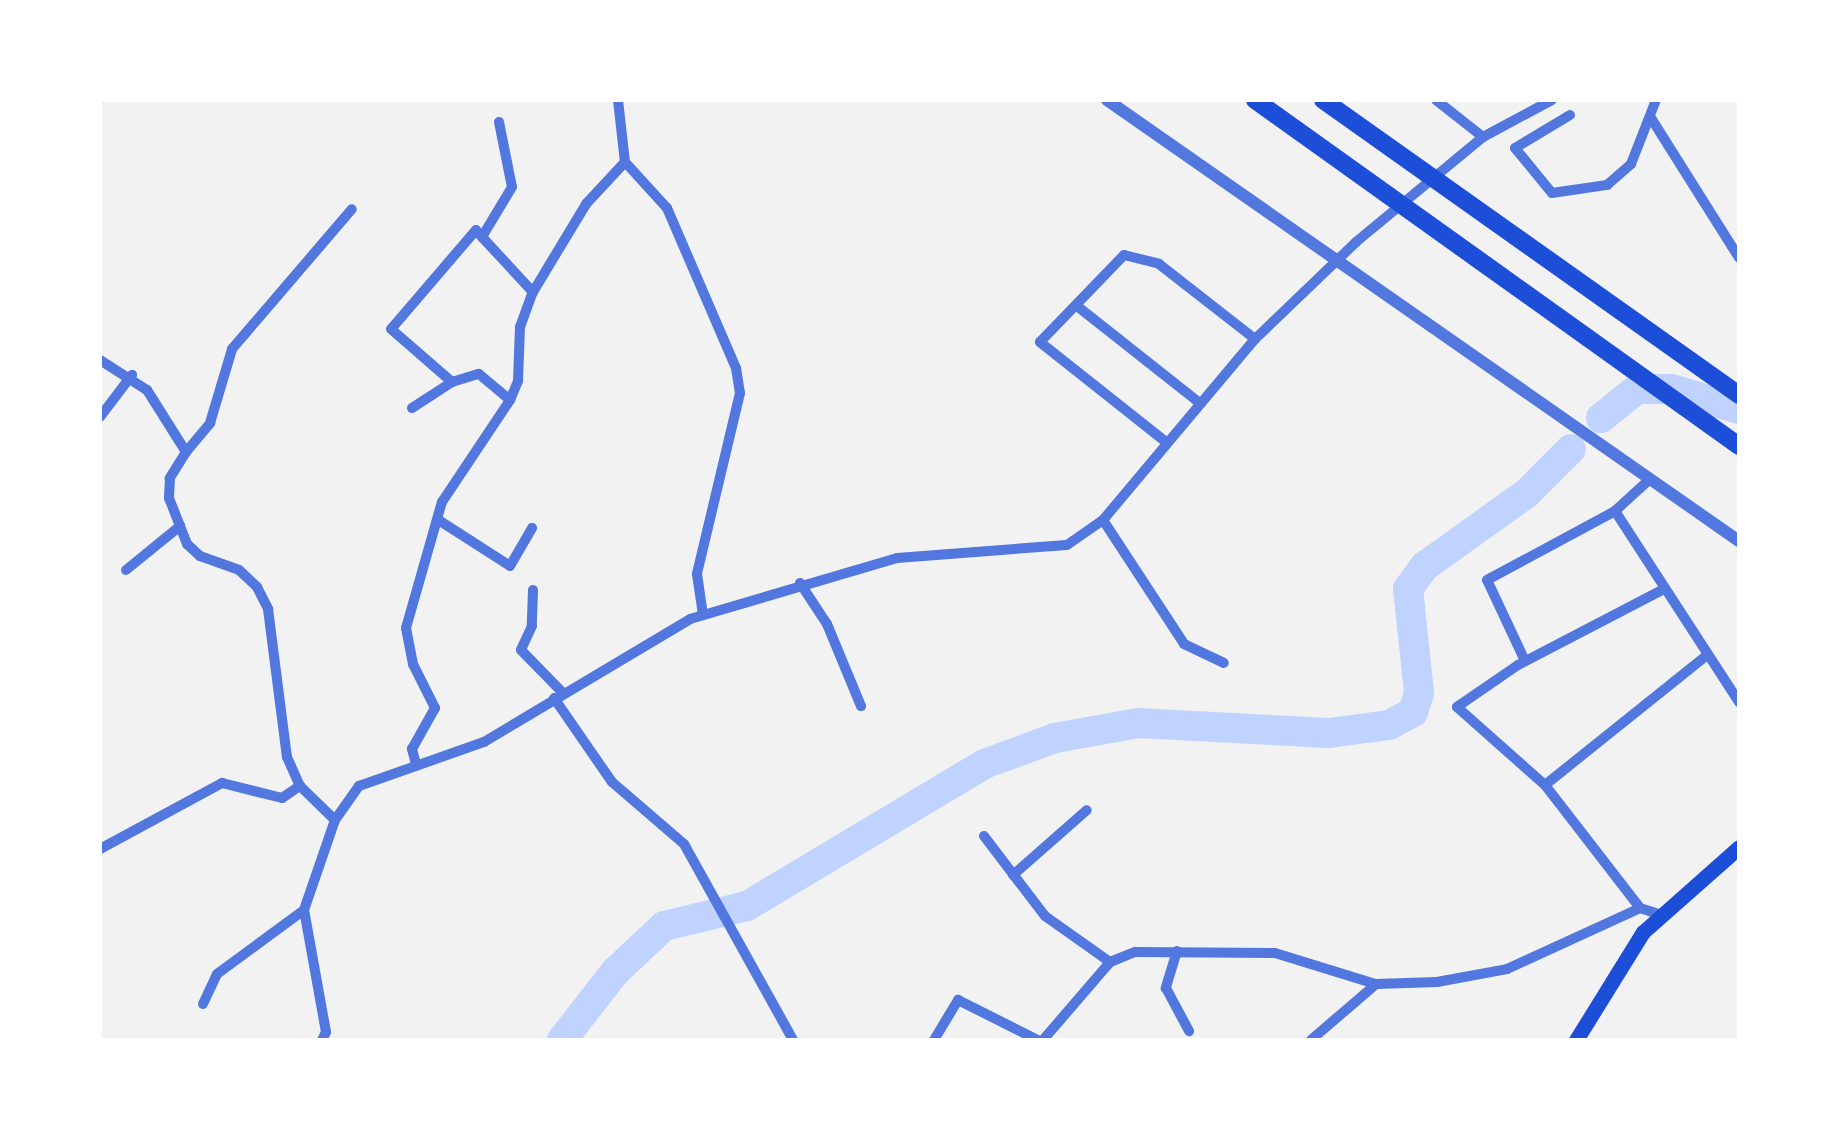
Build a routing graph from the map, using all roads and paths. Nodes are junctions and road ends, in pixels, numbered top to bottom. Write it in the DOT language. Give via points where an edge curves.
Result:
graph roads {
  1 [pos="618,100"];
  2 [pos="1106,100"];
  3 [pos="1255,100"];
  4 [pos="1323,100"];
  5 [pos="1436,100"];
  6 [pos="1552,100"];
  7 [pos="1656,100"];
  8 [pos="1570,115"];
  9 [pos="1650,118"];
  10 [pos="500,122"];
  11 [pos="1483,137"];
  12 [pos="624,162"];
  13 [pos="352,209"];
  14 [pos="482,237"];
  15 [pos="1340,257"];
  16 [pos="1739,258"];
  17 [pos="533,292"];
  18 [pos="1077,306"];
  19 [pos="1256,338"];
  20 [pos="100,360"];
  21 [pos="132,374"];
  22 [pos="452,382"];
  23 [pos="1739,395"];
  24 [pos="510,400"];
  25 [pos="1200,403"];
  26 [pos="412,408"];
  27 [pos="100,417"];
  28 [pos="1166,442"];
  29 [pos="1739,446"];
  30 [pos="186,452"];
  31 [pos="1650,479"];
  32 [pos="1614,511"];
  33 [pos="1102,520"];
  34 [pos="440,521"];
  35 [pos="180,526"];
  36 [pos="532,528"];
  37 [pos="1739,541"];
  38 [pos="126,570"];
  39 [pos="800,583"];
  40 [pos="1664,589"];
  41 [pos="533,590"];
  42 [pos="703,615"];
  43 [pos="1707,655"];
  44 [pos="1525,661"];
  45 [pos="1224,663"];
  46 [pos="558,695"];
  47 [pos="1739,702"];
  48 [pos="860,706"];
  49 [pos="416,764"];
  50 [pos="300,786"];
  51 [pos="1545,786"];
  52 [pos="1086,810"];
  53 [pos="334,820"];
  54 [pos="984,836"];
  55 [pos="1739,847"];
  56 [pos="100,850"];
  57 [pos="1013,875"];
  58 [pos="1640,908"];
  59 [pos="304,910"];
  60 [pos="1658,914"];
  61 [pos="1178,951"];
  62 [pos="1110,962"];
  63 [pos="1376,984"];
  64 [pos="203,1004"];
  65 [pos="1189,1031"];
  66 [pos="322,1040"];
  67 [pos="793,1040"];
  68 [pos="934,1040"];
  69 [pos="1040,1040"];
  70 [pos="1311,1040"];
  71 [pos="1576,1040"];
  1 -- 12 [label="street"];
  2 -- 15 [label="street"];
  3 -- 29 [label="highway"];
  4 -- 23 [label="highway"];
  5 -- 11 [label="street"];
  6 -- 11 [label="street"];
  7 -- 9 [label="street"];
  8 -- 9 [label="street" via="1515,148 1552,193 1607,184 1631,164"];
  9 -- 16 [label="street"];
  10 -- 14 [label="street" via="512,187"];
  11 -- 15 [label="street"];
  12 -- 17 [label="street" via="586,204"];
  12 -- 42 [label="street" via="666,208 736,368 740,393 698,574"];
  13 -- 30 [label="street" via="232,349 210,423"];
  14 -- 17 [label="street"];
  14 -- 22 [label="street" via="476,230 391,328"];
  15 -- 19 [label="street"];
  15 -- 31 [label="street"];
  17 -- 24 [label="street" via="520,327 518,381"];
  18 -- 19 [label="street" via="1124,255 1159,264"];
  18 -- 25 [label="street"];
  18 -- 28 [label="street" via="1040,342"];
  19 -- 25 [label="street"];
  20 -- 21 [label="street"];
  21 -- 27 [label="street"];
  21 -- 30 [label="street"];
  22 -- 24 [label="street" via="479,374"];
  22 -- 26 [label="street"];
  24 -- 34 [label="street" via="442,502"];
  25 -- 28 [label="street"];
  28 -- 33 [label="street"];
  30 -- 35 [label="street" via="170,478 169,498"];
  31 -- 32 [label="street"];
  31 -- 37 [label="street"];
  32 -- 40 [label="street"];
  32 -- 44 [label="street" via="1486,580"];
  33 -- 39 [label="street" via="1066,545 1041,552 897,558"];
  33 -- 45 [label="street" via="1184,644"];
  34 -- 36 [label="street" via="510,566"];
  34 -- 49 [label="street" via="406,628 413,664 435,708 412,749"];
  35 -- 38 [label="street"];
  35 -- 50 [label="street" via="200,556 240,570 268,608 286,757"];
  39 -- 42 [label="street"];
  39 -- 48 [label="street" via="826,624"];
  40 -- 43 [label="street"];
  40 -- 44 [label="street"];
  41 -- 46 [label="street" via="532,626 521,650"];
  42 -- 46 [label="street"];
  43 -- 47 [label="street"];
  43 -- 51 [label="street"];
  44 -- 51 [label="street" via="1457,707"];
  46 -- 49 [label="street" via="484,742"];
  46 -- 67 [label="street" via="612,782 662,821 692,860"];
  49 -- 53 [label="street" via="359,786"];
  50 -- 53 [label="street"];
  50 -- 56 [label="street" via="282,798 222,783"];
  51 -- 58 [label="street"];
  52 -- 57 [label="street"];
  53 -- 59 [label="street"];
  54 -- 57 [label="street"];
  55 -- 60 [label="main road"];
  57 -- 62 [label="street" via="1045,916"];
  58 -- 60 [label="street"];
  58 -- 63 [label="street" via="1507,968"];
  59 -- 64 [label="street" via="217,974"];
  59 -- 66 [label="street" via="326,1032"];
  60 -- 71 [label="main road"];
  61 -- 62 [label="street" via="1136,952"];
  61 -- 63 [label="street" via="1276,953"];
  61 -- 65 [label="street" via="1166,988"];
  62 -- 69 [label="street"];
  63 -- 70 [label="street"];
  68 -- 69 [label="street" via="958,1000"];
}
